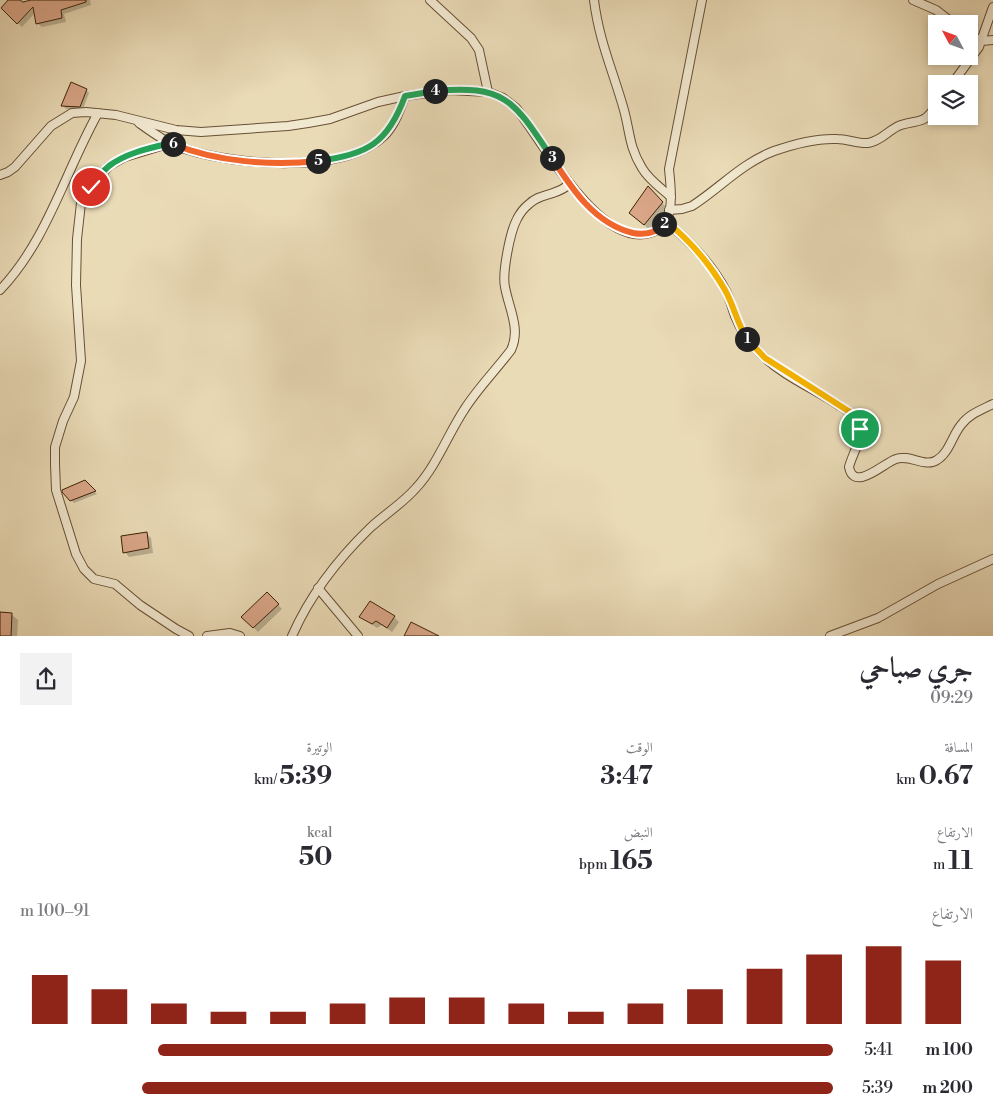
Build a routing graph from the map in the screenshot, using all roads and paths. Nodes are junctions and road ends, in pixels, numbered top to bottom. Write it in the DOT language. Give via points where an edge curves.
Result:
graph roads {
  1 [pos="430,0"];
  2 [pos="594,0"];
  3 [pos="702,0"];
  4 [pos="913,0"];
  5 [pos="993,7"];
  6 [pos="942,15"];
  7 [pos="978,39"];
  8 [pos="993,40"];
  9 [pos="981,41"];
  10 [pos="958,75"];
  11 [pos="488,92"];
  12 [pos="405,96"];
  13 [pos="98,113"];
  14 [pos="928,117"];
  15 [pos="135,120"];
  16 [pos="171,143"];
  17 [pos="0,175"];
  18 [pos="570,184"];
  19 [pos="671,197"];
  20 [pos="669,210"];
  21 [pos="667,222"];
  22 [pos="0,290"];
  23 [pos="993,404"];
  24 [pos="993,559"];
  25 [pos="318,588"];
  26 [pos="189,636"];
  27 [pos="207,636"];
  28 [pos="240,636"];
  29 [pos="292,636"];
  30 [pos="358,636"];
  31 [pos="830,636"];
  1 -- 11 [label="street" via="471,38 479,50"];
  2 -- 19 [label="street" via="602,47 624,111 631,147 652,181"];
  3 -- 19 [label="street" via="669,169"];
  4 -- 6 [label="street"];
  5 -- 9 [label="street"];
  7 -- 9 [label="street"];
  8 -- 9 [label="street"];
  9 -- 10 [label="street"];
  11 -- 12 [label="street" via="449,90"];
  11 -- 18 [label="street" via="516,108"];
  12 -- 15 [label="street" via="330,119 288,126 202,132 176,130"];
  12 -- 16 [label="street" via="398,116 385,135 359,152 344,156 293,164 265,162 208,154"];
  13 -- 15 [label="street"];
  13 -- 17 [label="street" via="72,113 61,119 15,167"];
  13 -- 22 [label="street" via="30,253"];
  14 -- 20 [label="street" via="898,126 876,141 867,143 830,138 774,151 744,166 692,206"];
  15 -- 16 [label="street"];
  16 -- 26 [label="street" via="125,157 109,166 81,203 76,284 81,361 74,397 55,447 55,464 56,490 76,554 84,569 94,579 115,584 140,605"];
  18 -- 21 [label="street" via="601,218 619,229 642,235 662,228"];
  18 -- 25 [label="street" via="536,198 516,219 504,273 516,327 515,342 464,410 425,478 366,533"];
  19 -- 20 [label="street"];
  20 -- 21 [label="street"];
  21 -- 23 [label="street" via="682,234 720,282 750,344 789,375 858,420 858,442 849,467 855,477 868,475 903,457 927,463 936,461 944,455 960,425 969,416"];
  24 -- 31 [label="street" via="938,584 878,618"];
  25 -- 29 [label="street"];
  25 -- 30 [label="street"];
  27 -- 28 [label="street"];
}
